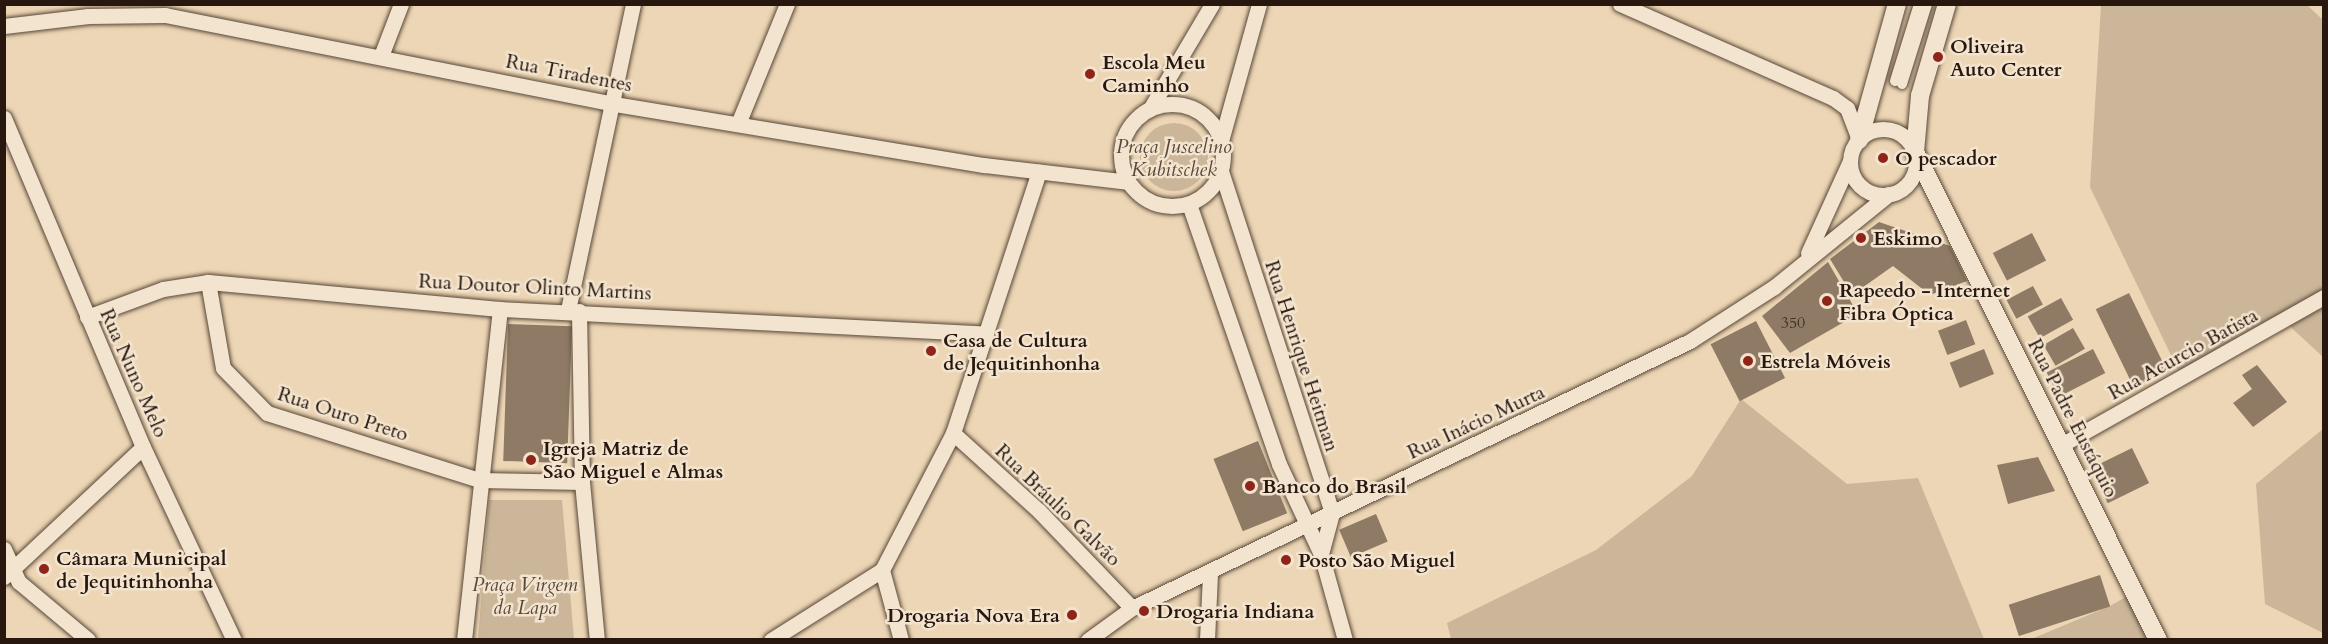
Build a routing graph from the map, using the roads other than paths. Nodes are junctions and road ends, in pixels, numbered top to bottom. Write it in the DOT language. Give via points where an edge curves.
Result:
graph roads {
  1 [pos="401,4"];
  2 [pos="633,4"];
  3 [pos="787,4"];
  4 [pos="1212,4"];
  5 [pos="1259,4"];
  6 [pos="1620,4"];
  7 [pos="1897,4"];
  8 [pos="1919,4"];
  9 [pos="1927,4"];
  10 [pos="1947,4"];
  11 [pos="167,10"];
  12 [pos="4,26"];
  13 [pos="381,56"];
  14 [pos="609,103"];
  15 [pos="1150,109"];
  16 [pos="4,118"];
  17 [pos="738,124"];
  18 [pos="1859,140"];
  19 [pos="1221,141"];
  20 [pos="1915,152"];
  21 [pos="1850,161"];
  22 [pos="1221,171"];
  23 [pos="1039,172"];
  24 [pos="1128,182"];
  25 [pos="1888,194"];
  26 [pos="1189,204"];
  27 [pos="1806,256"];
  28 [pos="208,282"];
  29 [pos="2324,297"];
  30 [pos="500,309"];
  31 [pos="573,311"];
  32 [pos="87,317"];
  33 [pos="986,334"];
  34 [pos="953,433"];
  35 [pos="2061,445"];
  36 [pos="143,447"];
  37 [pos="480,480"];
  38 [pos="582,482"];
  39 [pos="1332,513"];
  40 [pos="1306,525"];
  41 [pos="4,549"];
  42 [pos="1321,554"];
  43 [pos="882,570"];
  44 [pos="8,573"];
  45 [pos="1210,573"];
  46 [pos="1132,608"];
  47 [pos="88,639"];
  48 [pos="234,639"];
  49 [pos="464,639"];
  50 [pos="597,639"];
  51 [pos="771,639"];
  52 [pos="901,639"];
  53 [pos="1088,639"];
  54 [pos="1207,639"];
  55 [pos="1344,639"];
  56 [pos="2158,639"];
  1 -- 13 [label="street"];
  2 -- 14 [label="street"];
  3 -- 17 [label="street"];
  4 -- 15 [label="street"];
  5 -- 19 [label="street"];
  6 -- 18 [label="street" via="1833,98 1847,108"];
  7 -- 18 [label="street"];
  8 -- 9 [label="street" via="1898,82"];
  10 -- 20 [label="street" via="1920,96"];
  11 -- 12 [label="street, Rua Tiradentes"];
  11 -- 13 [label="street, Rua Tiradentes"];
  13 -- 14 [label="street, Rua Tiradentes"];
  14 -- 17 [label="street, Rua Tiradentes"];
  14 -- 31 [label="street"];
  15 -- 19 [label="street" via="1185,105 1207,119"];
  15 -- 24 [label="street" via="1136,118 1120,149"];
  16 -- 32 [label="street, Rua Nuno Melo"];
  17 -- 23 [label="street, Rua Tiradentes"];
  18 -- 20 [label="street" via="1891,130"];
  18 -- 21 [label="street"];
  19 -- 22 [label="street"];
  20 -- 25 [label="street" via="1908,184"];
  20 -- 35 [label="street, Rua Padre Eustáquio"];
  21 -- 25 [label="street" via="1867,190"];
  21 -- 27 [label="street"];
  22 -- 26 [label="street" via="1214,185"];
  22 -- 39 [label="street, Rua Henrique Heitman"];
  23 -- 24 [label="street, Rua Tiradentes"];
  23 -- 33 [label="street"];
  24 -- 26 [label="street" via="1154,204"];
  25 -- 27 [label="street, Rua Inácio Murta"];
  26 -- 40 [label="street" via="1279,464"];
  27 -- 39 [label="street, Rua Inácio Murta" via="1737,313 1634,372"];
  28 -- 30 [label="street, Rua Doutor Olinto Martins"];
  28 -- 32 [label="street, Rua Doutor Olinto Martins" via="163,289"];
  28 -- 37 [label="street, Rua Ouro Preto" via="223,368 267,413"];
  29 -- 35 [label="street, Rua Acurcio Batista"];
  30 -- 31 [label="street, Rua Doutor Olinto Martins"];
  30 -- 37 [label="street"];
  31 -- 33 [label="street, Rua Doutor Olinto Martins"];
  31 -- 38 [label="street"];
  32 -- 36 [label="street, Rua Nuno Melo"];
  33 -- 34 [label="street"];
  34 -- 43 [label="street"];
  34 -- 46 [label="street, Rua Bráulio Galvão" via="1039,511"];
  35 -- 56 [label="street, Rua Padre Eustáquio"];
  36 -- 44 [label="street"];
  36 -- 48 [label="street, Rua Nuno Melo"];
  37 -- 38 [label="street"];
  37 -- 49 [label="street"];
  38 -- 50 [label="street"];
  39 -- 40 [label="street, Rua Inácio Murta"];
  39 -- 42 [label="street"];
  40 -- 42 [label="street"];
  40 -- 45 [label="street, Rua Inácio Murta"];
  41 -- 44 [label="street"];
  42 -- 55 [label="street"];
  43 -- 51 [label="street"];
  43 -- 52 [label="street"];
  44 -- 47 [label="street"];
  45 -- 46 [label="street, Rua Inácio Murta"];
  45 -- 54 [label="street"];
  46 -- 53 [label="street, Rua Inácio Murta"];
}
